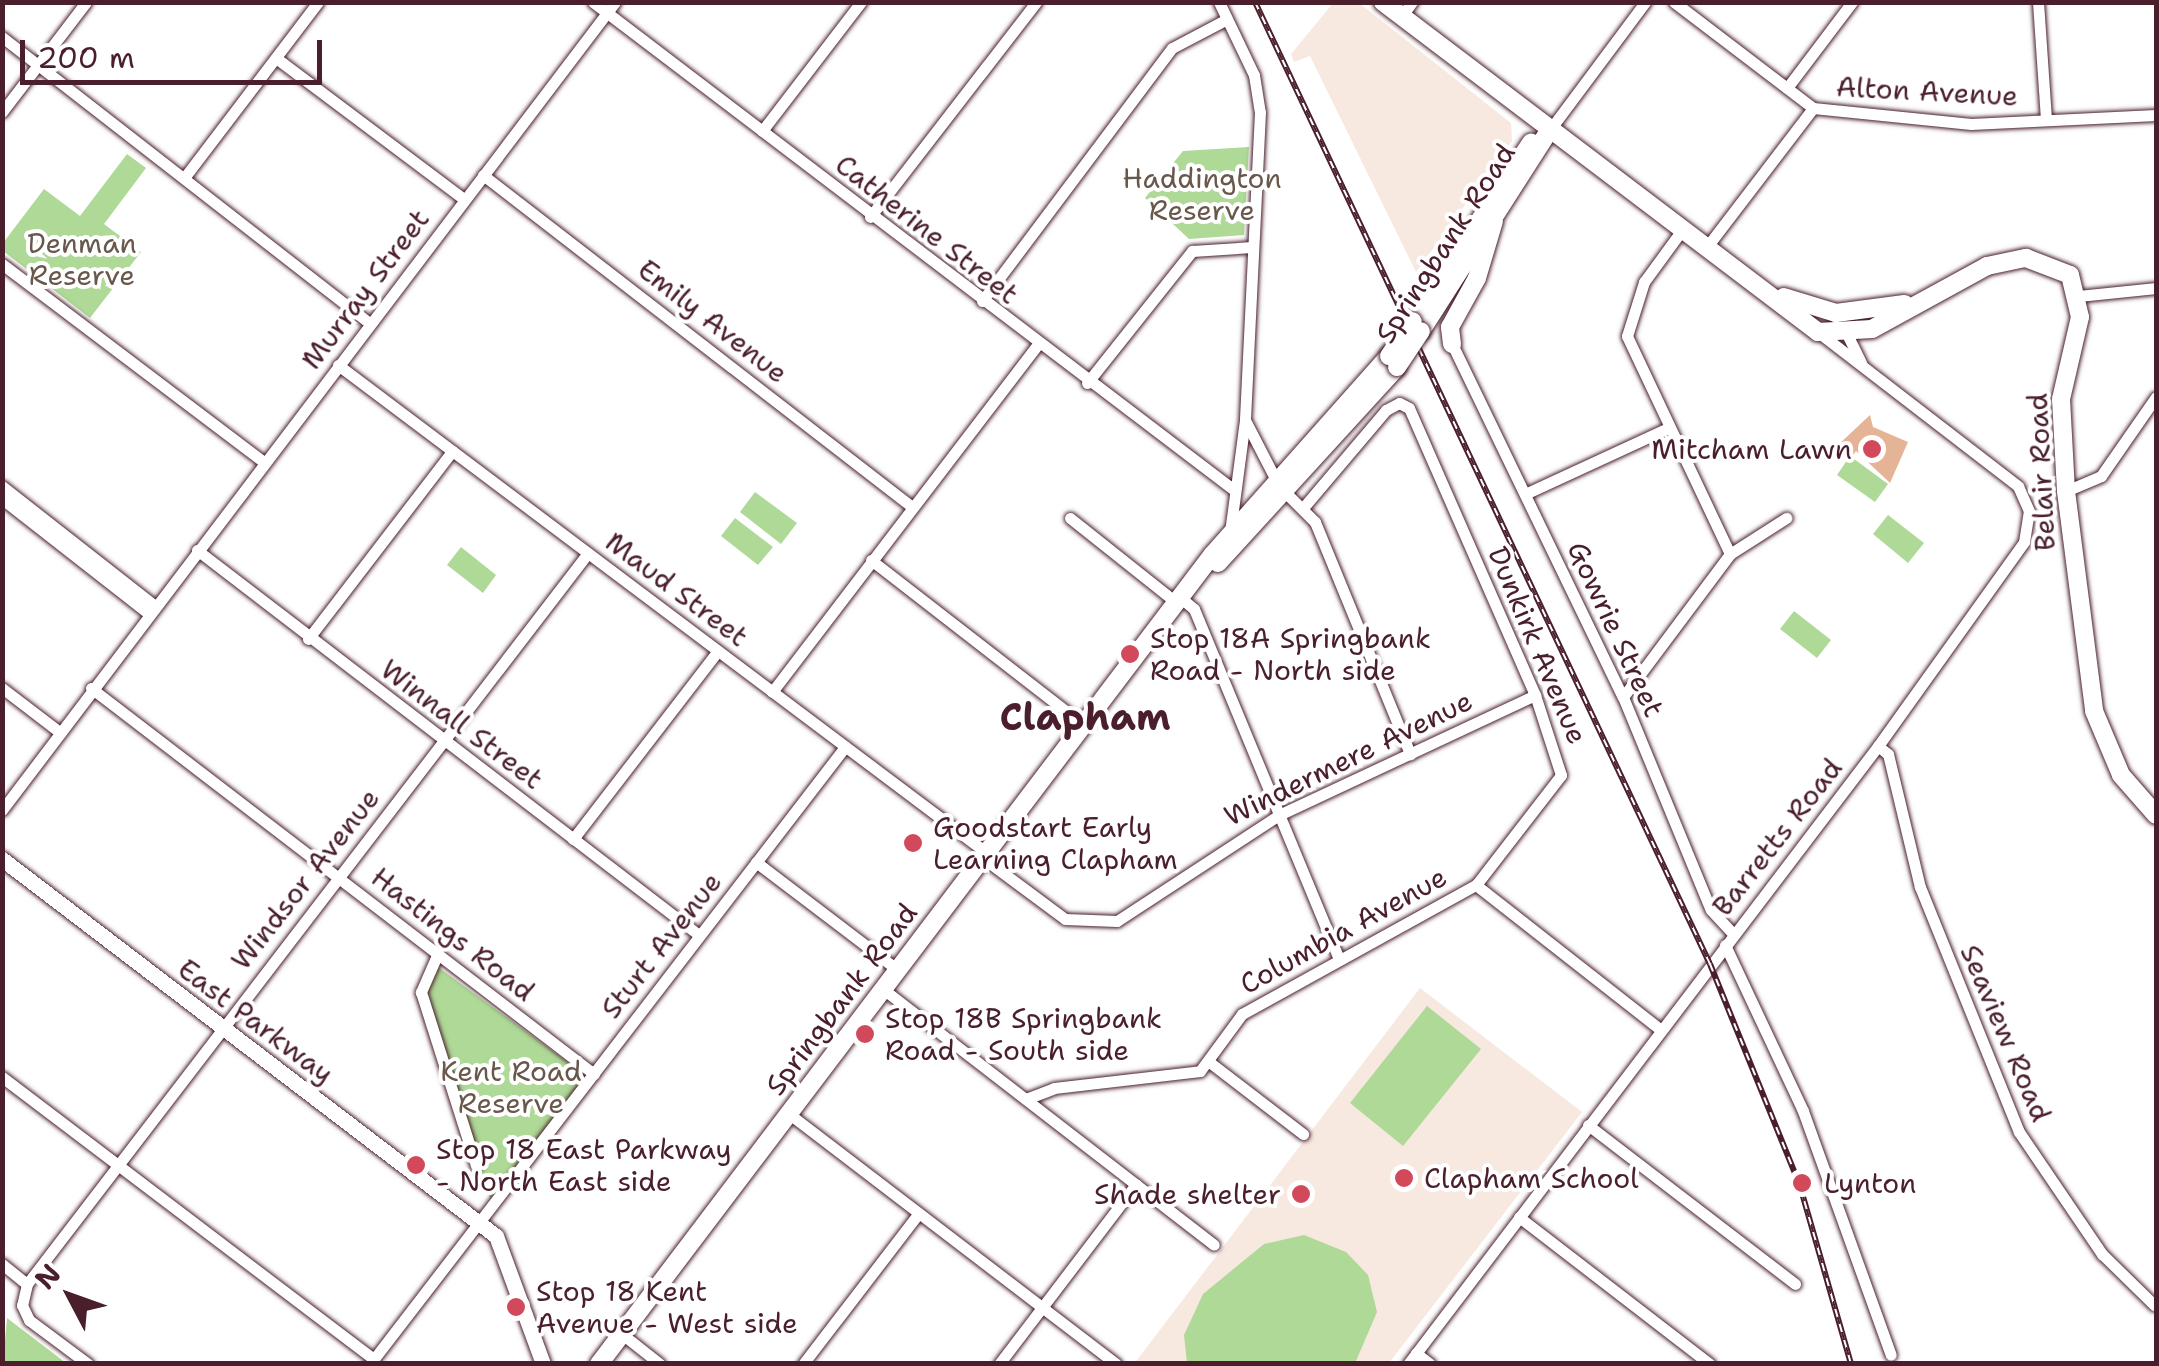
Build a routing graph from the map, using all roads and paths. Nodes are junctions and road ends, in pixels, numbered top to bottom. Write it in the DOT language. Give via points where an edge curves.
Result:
graph roads {
  1 [pos="86,2"];
  2 [pos="318,2"];
  3 [pos="593,2"];
  4 [pos="861,2"];
  5 [pos="1036,2"];
  6 [pos="1219,2"];
  7 [pos="1383,2"];
  8 [pos="1645,2"];
  9 [pos="1674,2"];
  10 [pos="1852,2"];
  11 [pos="2038,2"];
  12 [pos="611,8"];
  13 [pos="1406,10"];
  14 [pos="1227,19"];
  15 [pos="2,38"];
  16 [pos="276,58"];
  17 [pos="39,65"];
  18 [pos="1788,88"];
  19 [pos="1520,108"];
  20 [pos="1814,108"];
  21 [pos="2,112"];
  22 [pos="2156,115"];
  23 [pos="2046,120"];
  24 [pos="762,131"];
  25 [pos="1548,131"];
  26 [pos="1510,166"];
  27 [pos="484,174"];
  28 [pos="184,178"];
  29 [pos="464,199"];
  30 [pos="1496,211"];
  31 [pos="870,217"];
  32 [pos="1682,230"];
  33 [pos="1252,247"];
  34 [pos="1706,248"];
  35 [pos="2,264"];
  36 [pos="1746,278"];
  37 [pos="2156,288"];
  38 [pos="2079,296"];
  39 [pos="1789,299"];
  40 [pos="1919,300"];
  41 [pos="982,301"];
  42 [pos="1461,305"];
  43 [pos="1437,306"];
  44 [pos="370,323"];
  45 [pos="1417,326"];
  46 [pos="1818,332"];
  47 [pos="1848,336"];
  48 [pos="1452,344"];
  49 [pos="1037,346"];
  50 [pos="1862,362"];
  51 [pos="338,365"];
  52 [pos="1087,382"];
  53 [pos="2156,397"];
  54 [pos="1245,420"];
  55 [pos="1668,428"];
  56 [pos="452,451"];
  57 [pos="264,462"];
  58 [pos="2,486"];
  59 [pos="1282,487"];
  60 [pos="1234,490"];
  61 [pos="2066,491"];
  62 [pos="1524,494"];
  63 [pos="2,499"];
  64 [pos="911,506"];
  65 [pos="1302,508"];
  66 [pos="1070,518"];
  67 [pos="1786,518"];
  68 [pos="1230,534"];
  69 [pos="197,550"];
  70 [pos="588,553"];
  71 [pos="1730,554"];
  72 [pos="870,560"];
  73 [pos="1200,574"];
  74 [pos="1179,601"];
  75 [pos="151,609"];
  76 [pos="308,639"];
  77 [pos="718,651"];
  78 [pos="2,688"];
  79 [pos="92,688"];
  80 [pos="772,692"];
  81 [pos="1535,695"];
  82 [pos="1623,697"];
  83 [pos="1084,726"];
  84 [pos="58,731"];
  85 [pos="443,741"];
  86 [pos="1878,746"];
  87 [pos="845,747"];
  88 [pos="1410,754"];
  89 [pos="2,810"];
  90 [pos="1279,815"];
  91 [pos="2156,815"];
  92 [pos="573,839"];
  93 [pos="985,856"];
  94 [pos="2,859"];
  95 [pos="756,862"];
  96 [pos="338,877"];
  97 [pos="1476,885"];
  98 [pos="699,935"];
  99 [pos="1729,940"];
  100 [pos="438,954"];
  101 [pos="1338,958"];
  102 [pos="898,970"];
  103 [pos="883,989"];
  104 [pos="223,1027"];
  105 [pos="1661,1030"];
  106 [pos="1208,1060"];
  107 [pos="594,1074"];
  108 [pos="2,1077"];
  109 [pos="1026,1099"];
  110 [pos="788,1113"];
  111 [pos="1588,1125"];
  112 [pos="1303,1134"];
  113 [pos="117,1164"];
  114 [pos="476,1165"];
  115 [pos="1136,1184"];
  116 [pos="919,1212"];
  117 [pos="1519,1217"];
  118 [pos="479,1223"];
  119 [pos="1214,1245"];
  120 [pos="2,1264"];
  121 [pos="27,1284"];
  122 [pos="1795,1284"];
  123 [pos="2154,1306"];
  124 [pos="1042,1307"];
  125 [pos="622,1334"];
  126 [pos="1891,1356"];
  127 [pos="1412,1358"];
  128 [pos="372,1361"];
  129 [pos="88,1364"];
  130 [pos="543,1364"];
  131 [pos="600,1364"];
  132 [pos="660,1364"];
  133 [pos="802,1364"];
  134 [pos="999,1364"];
  135 [pos="1116,1364"];
  136 [pos="1430,1364"];
  137 [pos="1710,1364"];
  1 -- 17 [label="street"];
  2 -- 16 [label="street"];
  3 -- 12 [label="street, Catherine Street"];
  4 -- 24 [label="street"];
  5 -- 31 [label="street"];
  6 -- 14 [label="street"];
  7 -- 13 [label="main road"];
  8 -- 25 [label="street"];
  9 -- 18 [label="street"];
  10 -- 18 [label="street"];
  11 -- 23 [label="street"];
  12 -- 24 [label="street, Catherine Street"];
  12 -- 27 [label="street, Murray Street"];
  13 -- 19 [label="main road"];
  14 -- 33 [label="street" via="1259,94"];
  14 -- 41 [label="street" via="1172,48"];
  15 -- 17 [label="street"];
  16 -- 28 [label="street"];
  16 -- 29 [label="street"];
  17 -- 21 [label="street"];
  17 -- 28 [label="street"];
  18 -- 20 [label="street"];
  19 -- 25 [label="main road"];
  19 -- 26 [label="main road" via="1524,134"];
  20 -- 23 [label="street, Alton Avenue" via="1971,124"];
  20 -- 34 [label="street, Alton Avenue"];
  22 -- 23 [label="street, Alton Avenue"];
  24 -- 31 [label="street, Catherine Street"];
  25 -- 26 [label="main road, Springbank Road"];
  25 -- 30 [label="main road, Springbank Road"];
  25 -- 32 [label="main road"];
  26 -- 45 [label="main road, Springbank Road"];
  27 -- 29 [label="street, Murray Street"];
  27 -- 64 [label="street, Emily Avenue"];
  28 -- 44 [label="street"];
  29 -- 44 [label="street, Murray Street"];
  30 -- 42 [label="main road"];
  30 -- 43 [label="main road, Springbank Road"];
  31 -- 41 [label="street, Catherine Street"];
  32 -- 34 [label="main road"];
  32 -- 55 [label="street" via="1644,282 1627,336"];
  33 -- 52 [label="street" via="1192,251"];
  33 -- 54 [label="street"];
  34 -- 36 [label="main road"];
  35 -- 57 [label="street"];
  36 -- 39 [label="main road"];
  36 -- 46 [label="main road"];
  37 -- 38 [label="street"];
  38 -- 40 [label="main road" via="2065,270 2026,258 1987,266"];
  38 -- 61 [label="main road, Belair Road" via="2061,399"];
  39 -- 40 [label="main road" via="1858,314"];
  39 -- 47 [label="main road"];
  40 -- 47 [label="main road"];
  41 -- 49 [label="street, Catherine Street"];
  42 -- 43 [label="main road"];
  42 -- 48 [label="main road"];
  43 -- 45 [label="main road, Springbank Road"];
  44 -- 51 [label="street, Murray Street"];
  45 -- 59 [label="main road, Springbank Road, bridge"];
  46 -- 47 [label="main road"];
  46 -- 50 [label="street, Barretts Road"];
  47 -- 50 [label="street, Barretts Road"];
  48 -- 62 [label="street, Gowrie Street"];
  49 -- 52 [label="street, Catherine Street"];
  49 -- 64 [label="street"];
  50 -- 86 [label="street, Barretts Road" via="2018,486 2029,510 2016,558"];
  51 -- 56 [label="street, Maud Street"];
  51 -- 57 [label="street, Murray Street"];
  52 -- 60 [label="street, Catherine Street"];
  53 -- 61 [label="street" via="2101,476"];
  54 -- 59 [label="street"];
  54 -- 60 [label="street"];
  55 -- 62 [label="street"];
  55 -- 71 [label="street"];
  56 -- 70 [label="street, Maud Street"];
  56 -- 76 [label="street"];
  57 -- 69 [label="street, Murray Street"];
  58 -- 75 [label="street"];
  59 -- 65 [label="street"];
  59 -- 68 [label="main road, Springbank Road"];
  59 -- 73 [label="main road, Springbank Road"];
  60 -- 68 [label="street"];
  61 -- 91 [label="main road, Belair Road" via="2102,740"];
  62 -- 82 [label="street, Gowrie Street"];
  63 -- 75 [label="street"];
  64 -- 72 [label="street"];
  65 -- 81 [label="street, Dunkirk Avenue" via="1386,410 1409,408"];
  65 -- 88 [label="street"];
  66 -- 74 [label="street"];
  67 -- 71 [label="street"];
  68 -- 73 [label="main road, Springbank Road"];
  69 -- 75 [label="street, Murray Street"];
  69 -- 76 [label="street, Winnall Street"];
  70 -- 77 [label="street, Maud Street"];
  70 -- 85 [label="street, Windsor Avenue"];
  71 -- 82 [label="street"];
  72 -- 80 [label="street"];
  72 -- 83 [label="street"];
  73 -- 74 [label="main road, Springbank Road"];
  74 -- 83 [label="main road, Springbank Road"];
  74 -- 90 [label="street" via="1196,612"];
  75 -- 79 [label="street, Murray Street"];
  76 -- 85 [label="street, Winnall Street"];
  77 -- 80 [label="street, Maud Street"];
  77 -- 92 [label="street"];
  78 -- 84 [label="street"];
  79 -- 84 [label="street, Murray Street"];
  79 -- 96 [label="street, Hastings Road"];
  80 -- 87 [label="street, Maud Street"];
  81 -- 88 [label="street, Windermere Avenue"];
  81 -- 97 [label="street, Dunkirk Avenue" via="1561,774"];
  82 -- 99 [label="street, Gowrie Street"];
  83 -- 93 [label="main road, Springbank Road"];
  84 -- 89 [label="street, Murray Street"];
  85 -- 92 [label="street, Winnall Street"];
  85 -- 96 [label="street, Windsor Avenue"];
  86 -- 99 [label="street, Barretts Road"];
  86 -- 123 [label="street, Seaview Road" via="1888,754 1920,887 2019,1132 2102,1254"];
  87 -- 93 [label="street, Maud Street"];
  87 -- 95 [label="street, Sturt Avenue"];
  88 -- 90 [label="street, Windermere Avenue"];
  90 -- 93 [label="street, Windermere Avenue" via="1117,920 1065,918"];
  90 -- 101 [label="street"];
  92 -- 98 [label="street, Winnall Street"];
  93 -- 102 [label="main road, Springbank Road"];
  94 -- 104 [label="street, East Parkway"];
  95 -- 98 [label="street, Sturt Avenue"];
  95 -- 102 [label="street"];
  96 -- 100 [label="street, Hastings Road"];
  96 -- 104 [label="street, Windsor Avenue"];
  97 -- 101 [label="street, Columbia Avenue"];
  97 -- 105 [label="street"];
  98 -- 107 [label="street, Sturt Avenue"];
  99 -- 105 [label="street, Barretts Road"];
  99 -- 126 [label="street, Gowrie Street" via="1802,1111"];
  100 -- 107 [label="street, Hastings Road"];
  100 -- 114 [label="street" via="421,992"];
  101 -- 106 [label="street, Columbia Avenue" via="1242,1014"];
  102 -- 103 [label="main road, Springbank Road"];
  103 -- 109 [label="street"];
  103 -- 110 [label="main road, Springbank Road"];
  104 -- 113 [label="street, Windsor Avenue"];
  104 -- 118 [label="street, East Parkway"];
  105 -- 111 [label="street, Barretts Road"];
  106 -- 109 [label="street" via="1200,1071 1054,1088"];
  106 -- 112 [label="street"];
  107 -- 118 [label="street, Sturt Avenue"];
  108 -- 113 [label="street"];
  109 -- 115 [label="street"];
  110 -- 116 [label="street"];
  110 -- 125 [label="main road, Springbank Road"];
  111 -- 117 [label="street, Barretts Road"];
  111 -- 122 [label="street"];
  113 -- 121 [label="street, Windsor Avenue"];
  113 -- 128 [label="street"];
  115 -- 119 [label="street"];
  115 -- 124 [label="street"];
  116 -- 124 [label="street"];
  116 -- 133 [label="street"];
  117 -- 127 [label="street, Barretts Road"];
  117 -- 137 [label="street"];
  118 -- 128 [label="street, Sturt Avenue"];
  118 -- 130 [label="street, East Parkway" via="506,1249"];
  120 -- 121 [label="street"];
  121 -- 129 [label="street" via="22,1305 29,1320"];
  124 -- 134 [label="street"];
  124 -- 135 [label="street"];
  125 -- 131 [label="main road, Springbank Road"];
  125 -- 132 [label="street"];
  127 -- 136 [label="street"];
}
